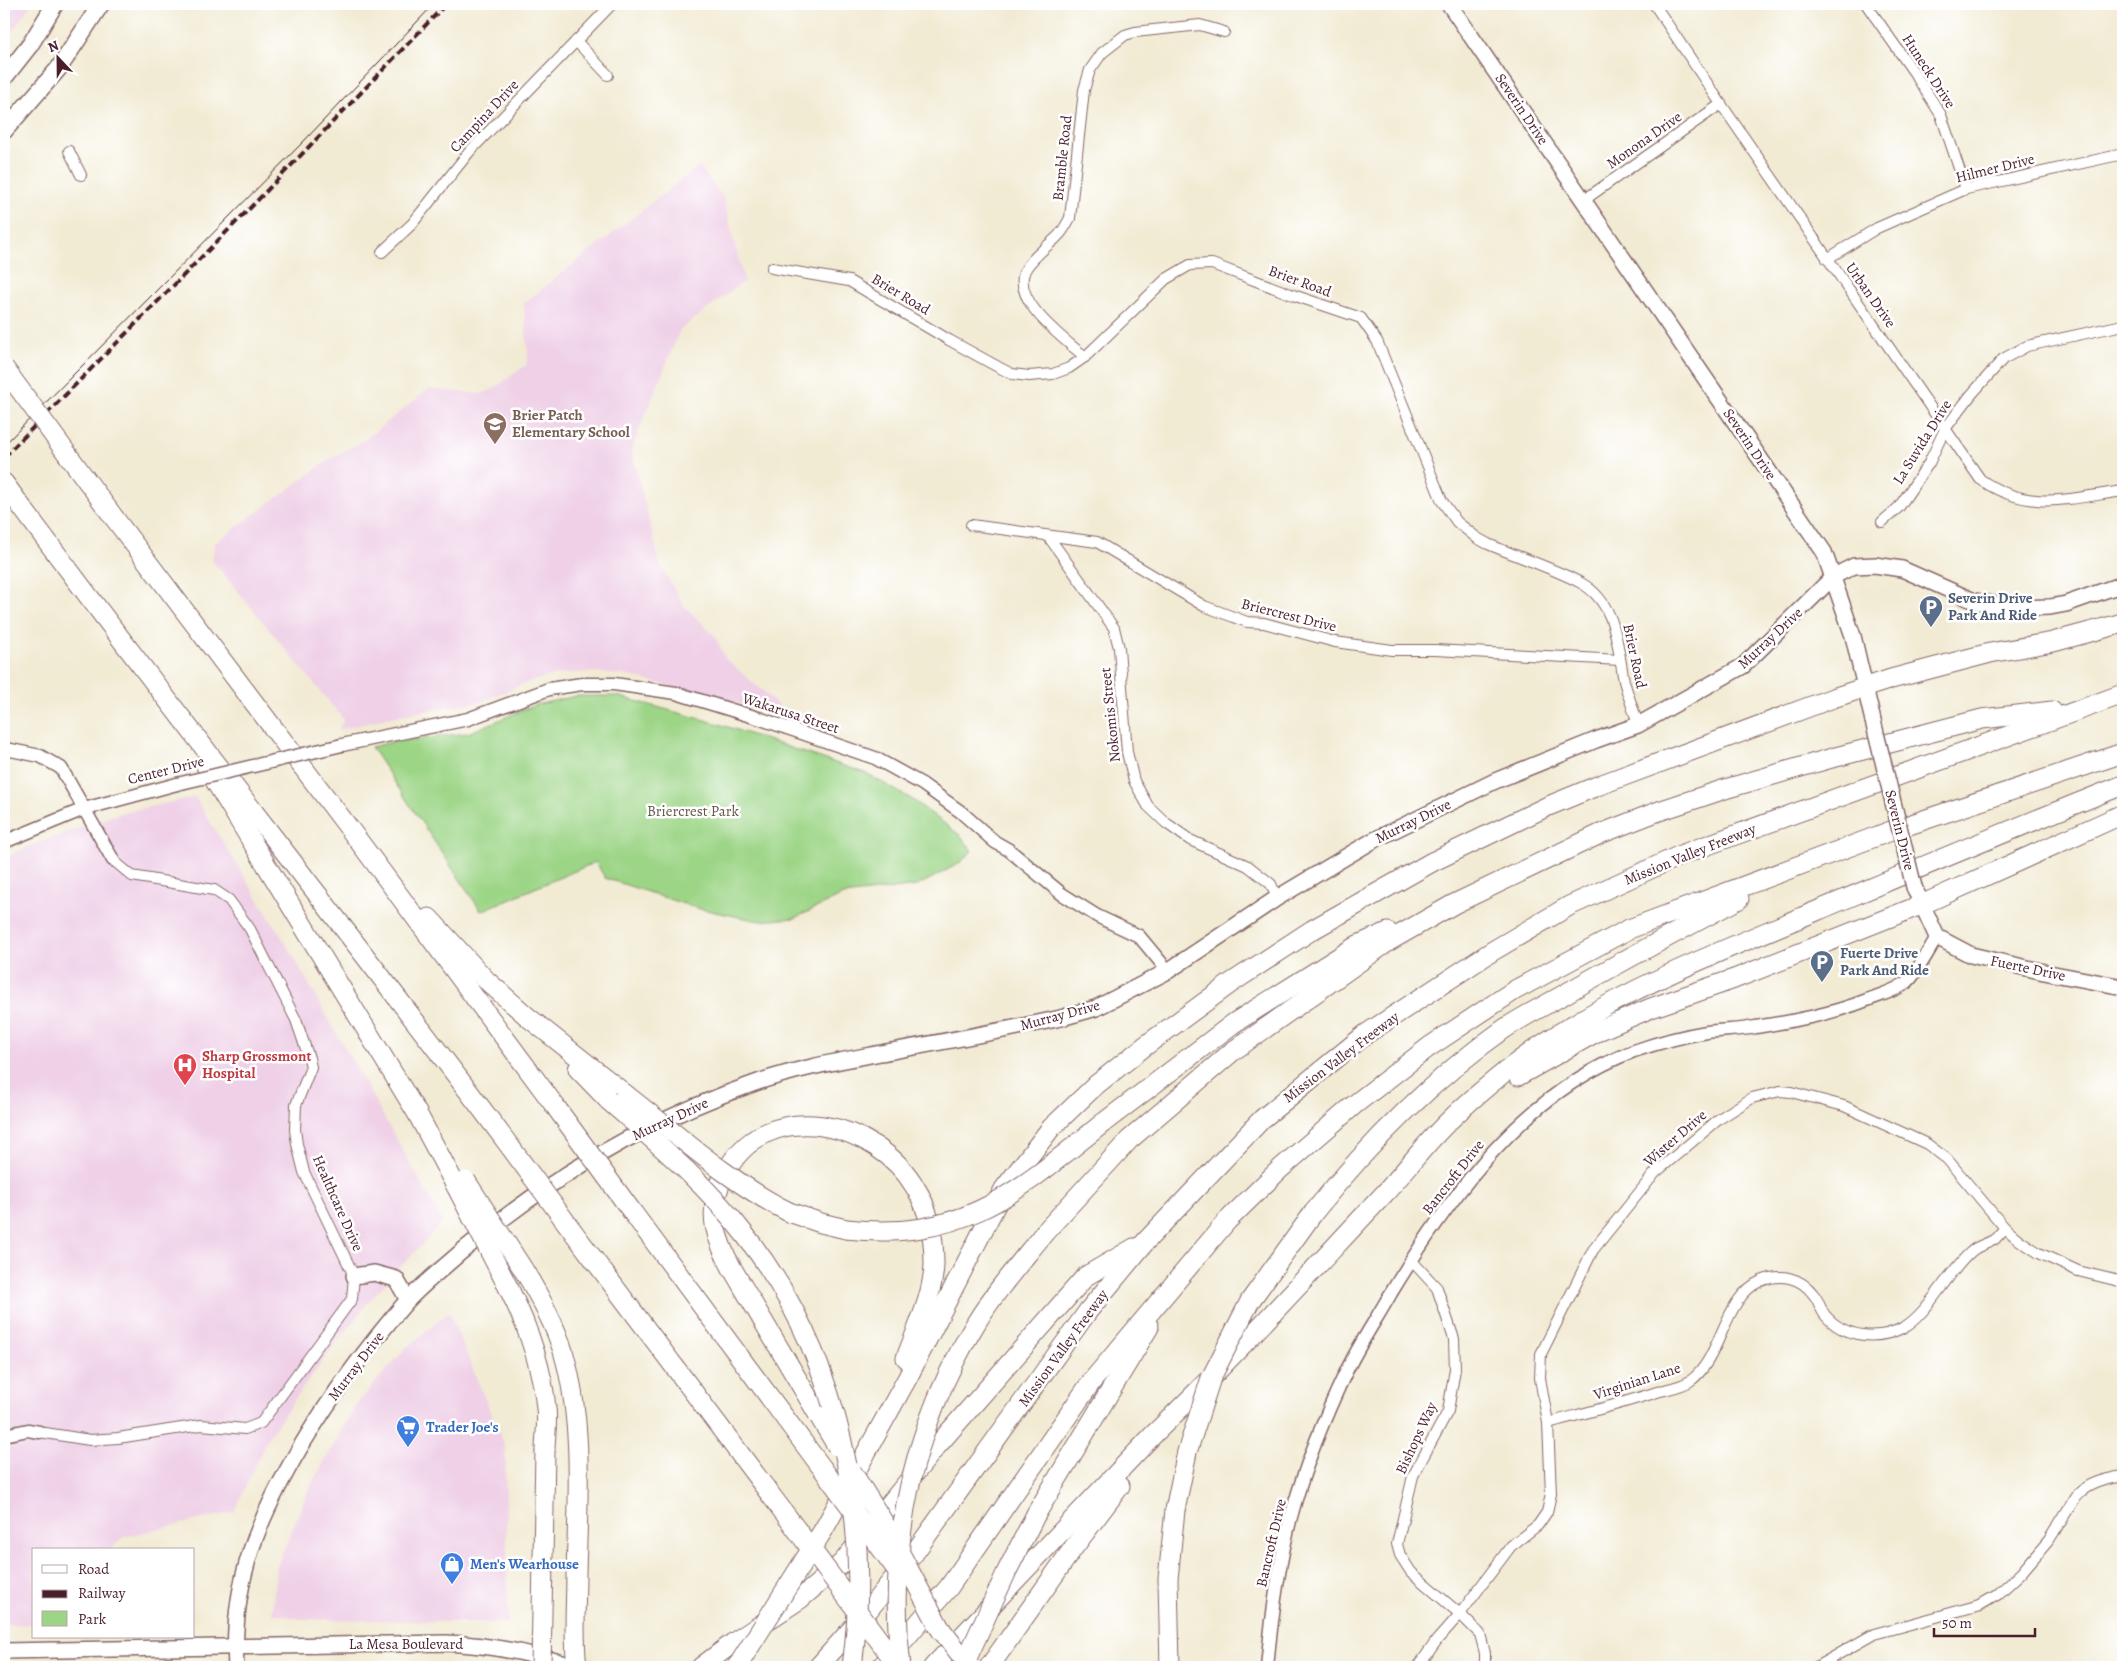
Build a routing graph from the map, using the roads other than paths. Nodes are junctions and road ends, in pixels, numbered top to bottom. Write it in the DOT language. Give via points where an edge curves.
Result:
graph roads {
  1 [pos="55,4"];
  2 [pos="101,4"];
  3 [pos="612,4"];
  4 [pos="1449,4"];
  5 [pos="1654,4"];
  6 [pos="1866,4"];
  7 [pos="1224,32"];
  8 [pos="576,41"];
  9 [pos="608,75"];
  10 [pos="4,78"];
  11 [pos="1721,104"];
  12 [pos="4,131"];
  13 [pos="69,151"];
  14 [pos="2123,154"];
  15 [pos="81,175"];
  16 [pos="1966,188"];
  17 [pos="1584,200"];
  18 [pos="382,252"];
  19 [pos="1827,259"];
  20 [pos="772,268"];
  21 [pos="2123,325"];
  22 [pos="1085,358"];
  23 [pos="4,368"];
  24 [pos="1945,429"];
  25 [pos="4,483"];
  26 [pos="2123,491"];
  27 [pos="1882,522"];
  28 [pos="971,525"];
  29 [pos="1048,536"];
  30 [pos="1834,576"];
  31 [pos="2123,584"];
  32 [pos="2123,624"];
  33 [pos="1620,660"];
  34 [pos="1866,687"];
  35 [pos="2123,694"];
  36 [pos="164,696"];
  37 [pos="2083,707"];
  38 [pos="1638,725"];
  39 [pos="342,745"];
  40 [pos="4,751"];
  41 [pos="2123,753"];
  42 [pos="2123,785"];
  43 [pos="84,809"];
  44 [pos="2123,814"];
  45 [pos="4,842"];
  46 [pos="364,848"];
  47 [pos="113,860"];
  48 [pos="1809,862"];
  49 [pos="1277,898"];
  50 [pos="1454,904"];
  51 [pos="1921,905"];
  52 [pos="1937,937"];
  53 [pos="1168,971"];
  54 [pos="2123,986"];
  55 [pos="617,1097"];
  56 [pos="1406,1170"];
  57 [pos="461,1185"];
  58 [pos="2005,1228"];
  59 [pos="1146,1241"];
  60 [pos="1412,1260"];
  61 [pos="354,1276"];
  62 [pos="1178,1278"];
  63 [pos="2123,1282"];
  64 [pos="408,1300"];
  65 [pos="1192,1397"];
  66 [pos="884,1418"];
  67 [pos="1548,1423"];
  68 [pos="39,1432"];
  69 [pos="4,1435"];
  70 [pos="2123,1476"];
  71 [pos="1460,1614"];
  72 [pos="942,1632"];
  73 [pos="884,1647"];
  74 [pos="235,1648"];
  75 [pos="4,1651"];
  76 [pos="236,1667"];
  77 [pos="541,1667"];
  78 [pos="576,1667"];
  79 [pos="701,1667"];
  80 [pos="737,1667"];
  81 [pos="818,1667"];
  82 [pos="852,1667"];
  83 [pos="881,1667"];
  84 [pos="894,1667"];
  85 [pos="900,1667"];
  86 [pos="933,1667"];
  87 [pos="963,1667"];
  88 [pos="970,1667"];
  89 [pos="988,1667"];
  90 [pos="1170,1667"];
  91 [pos="1267,1667"];
  92 [pos="1418,1667"];
  93 [pos="1485,1667"];
  94 [pos="1816,1667"];
  1 -- 10 [label="main road" via="30,45"];
  2 -- 12 [label="main road" via="59,68"];
  3 -- 8 [label="street, Campina Drive"];
  4 -- 17 [label="main road, Severin Drive"];
  5 -- 11 [label="street, Urban Drive"];
  6 -- 16 [label="street, Huneck Drive" via="1941,115"];
  7 -- 22 [label="street, Bramble Road" via="1200,25 1134,32 1109,46 1090,70 1083,97 1070,218 1059,236 1025,268 1022,281 1034,312"];
  8 -- 9 [label="street"];
  8 -- 18 [label="street, Campina Drive" via="470,151 412,224"];
  11 -- 17 [label="street, Monona Drive"];
  11 -- 19 [label="street, Urban Drive"];
  13 -- 15 [label="street"];
  14 -- 16 [label="street, Hilmer Drive"];
  16 -- 19 [label="street, Hilmer Drive" via="1877,228"];
  17 -- 30 [label="main road, Severin Drive" via="1824,552"];
  19 -- 24 [label="street, Urban Drive"];
  20 -- 22 [label="street, Brier Road" via="849,281 1012,374 1053,374"];
  21 -- 24 [label="street, La Suvida Drive" via="2028,346 2003,359"];
  22 -- 33 [label="street, Brier Road" via="1166,279 1190,265 1212,264 1361,318 1377,340 1436,490 1449,512 1466,530 1488,544 1588,588 1601,600 1611,618"];
  23 -- 46 [label="highway, bridge"];
  24 -- 26 [label="street, Urban Drive" via="1980,479 2014,498 2054,501"];
  24 -- 27 [label="street, La Suvida Drive" via="1929,463 1899,507"];
  25 -- 36 [label="highway"];
  28 -- 29 [label="street, Briercrest Drive"];
  29 -- 33 [label="street, Briercrest Drive" via="1097,542 1204,606 1247,622 1264,623 1335,642 1392,650"];
  29 -- 49 [label="street, Nokomis Street" via="1114,628 1119,648 1127,752 1134,781 1148,806 1190,840 1248,866 1270,884"];
  30 -- 31 [label="main road, Murray Drive" via="1854,566 1902,569 1974,601 2017,608 2066,604"];
  30 -- 34 [label="main road, Severin Drive" via="1854,636"];
  30 -- 38 [label="main road, Murray Drive" via="1743,666"];
  32 -- 34 [label="highway" via="1990,654"];
  33 -- 38 [label="street, Brier Road"];
  34 -- 51 [label="main road, Severin Drive, bridge"];
  34 -- 66 [label="highway" via="1638,770 1490,833 1312,930 1195,1008 1096,1086 1051,1128 1004,1189"];
  35 -- 37 [label="highway, Mission Valley Freeway"];
  36 -- 57 [label="highway"];
  36 -- 73 [label="highway, bridge" via="395,993"];
  37 -- 50 [label="highway" via="1982,719 1725,789 1600,834"];
  37 -- 59 [label="highway, Mission Valley Freeway" via="1683,854 1569,906 1491,952 1366,1034 1262,1119"];
  38 -- 49 [label="main road, Murray Drive" via="1495,781 1374,840"];
  39 -- 43 [label="street, Center Drive, bridge"];
  39 -- 53 [label="street, Wakarusa Street" via="468,719 549,689 614,684 676,694 875,758 922,784 1062,894 1139,936"];
  40 -- 43 [label="street, Healthcare Drive" via="40,756 61,768"];
  41 -- 48 [label="highway"];
  42 -- 56 [label="highway" via="1689,964 1630,992 1584,1017 1508,1070 1451,1118"];
  43 -- 45 [label="street, Center Drive"];
  43 -- 47 [label="street, Healthcare Drive"];
  44 -- 51 [label="highway"];
  46 -- 55 [label="highway" via="486,980"];
  46 -- 72 [label="highway, bridge"];
  47 -- 61 [label="street, Healthcare Drive" via="132,876 214,890 229,900 250,929 296,1020 309,1058 311,1067 296,1105 296,1144 304,1172"];
  48 -- 62 [label="highway" via="1629,929 1515,990 1429,1047 1354,1105 1280,1169"];
  48 -- 90 [label="highway, bridge" via="1628,958 1506,1028 1412,1102 1314,1212 1250,1301 1211,1378 1186,1452 1174,1510 1168,1579"];
  49 -- 53 [label="main road, Murray Drive"];
  50 -- 55 [label="highway, bridge" via="1358,945 1288,988 1234,1023 1006,1198 957,1220 907,1231 885,1232 846,1229 789,1212 762,1199"];
  50 -- 85 [label="highway, bridge" via="1390,941 1233,1051 1129,1140 1006,1280 950,1370 917,1454 902,1523 898,1564 896,1600"];
  51 -- 52 [label="main road, Severin Drive"];
  51 -- 56 [label="highway" via="1651,1008 1564,1048 1483,1101"];
  52 -- 54 [label="main road, Fuerte Drive" via="1971,955 1993,961"];
  52 -- 60 [label="street, Bancroft Drive" via="1908,982 1878,996 1805,1019 1667,1040 1631,1052 1578,1078 1532,1114 1487,1157 1450,1203"];
  53 -- 64 [label="main road, Murray Drive" via="1096,1008 1029,1025 816,1065 707,1101 640,1132 519,1205"];
  55 -- 82 [label="highway, bridge" via="746,1235 770,1270 808,1339 840,1432 856,1526 858,1574"];
  56 -- 65 [label="highway"];
  57 -- 77 [label="highway, bridge" via="529,1333 542,1381 546,1410"];
  57 -- 78 [label="highway, bridge" via="523,1269 548,1312 569,1373 577,1428"];
  58 -- 63 [label="street, Wister Drive" via="2040,1253 2078,1271"];
  58 -- 67 [label="street, Virginian Lane" via="1994,1240 1972,1250 1915,1320 1896,1332 1873,1336 1851,1332 1831,1321 1814,1294 1799,1280 1767,1279 1749,1288 1742,1296 1704,1367 1689,1382"];
  58 -- 67 [label="street, Wister Drive" via="1947,1159 1927,1144 1844,1106 1792,1092 1780,1091 1752,1098 1719,1119 1656,1173 1593,1250 1541,1354 1540,1378"];
  59 -- 79 [label="highway" via="1086,1276 936,1446 842,1563 800,1600"];
  59 -- 81 [label="highway, Mission Valley Freeway" via="1088,1311 915,1552 866,1614"];
  60 -- 71 [label="street, Bishops Way" via="1437,1288 1454,1339 1456,1369 1448,1411 1413,1476 1397,1544 1400,1556 1411,1572"];
  60 -- 91 [label="street, Bancroft Drive" via="1345,1373 1316,1445 1294,1507 1271,1620"];
  61 -- 64 [label="main road" via="374,1273 396,1279"];
  61 -- 68 [label="street" via="352,1299 261,1423 245,1428 201,1425 90,1440"];
  62 -- 83 [label="highway" via="1092,1381 950,1587"];
  62 -- 87 [label="highway, bridge" via="1036,1514 1006,1571"];
  64 -- 74 [label="main road, Murray Drive" via="359,1358 280,1481 244,1571"];
  65 -- 86 [label="highway"];
  65 -- 89 [label="highway" via="1091,1524"];
  66 -- 72 [label="highway, bridge" via="923,1313 934,1264 928,1219 916,1188 890,1157 874,1145 844,1131 802,1124 764,1134 745,1146 722,1179 715,1200 715,1224 721,1247 884,1523"];
  66 -- 80 [label="highway, bridge" via="824,1529"];
  67 -- 71 [label="street, Wister Drive" via="1551,1494 1547,1512 1538,1525 1506,1552"];
  68 -- 69 [label="street" via="28,1430"];
  70 -- 94 [label="street" via="2098,1481 2082,1490 2049,1540 2022,1573 1997,1595 1980,1605 1874,1634"];
  71 -- 92 [label="street, Wister Drive"];
  71 -- 93 [label="street" via="1480,1634"];
  72 -- 88 [label="highway, bridge"];
  73 -- 84 [label="highway, bridge"];
  73 -- 85 [label="highway, bridge"];
  74 -- 75 [label="main road, La Mesa Boulevard"];
  74 -- 76 [label="main road, Murray Drive"];
  74 -- 78 [label="main road, La Mesa Boulevard" via="410,1643 484,1645"];
}
